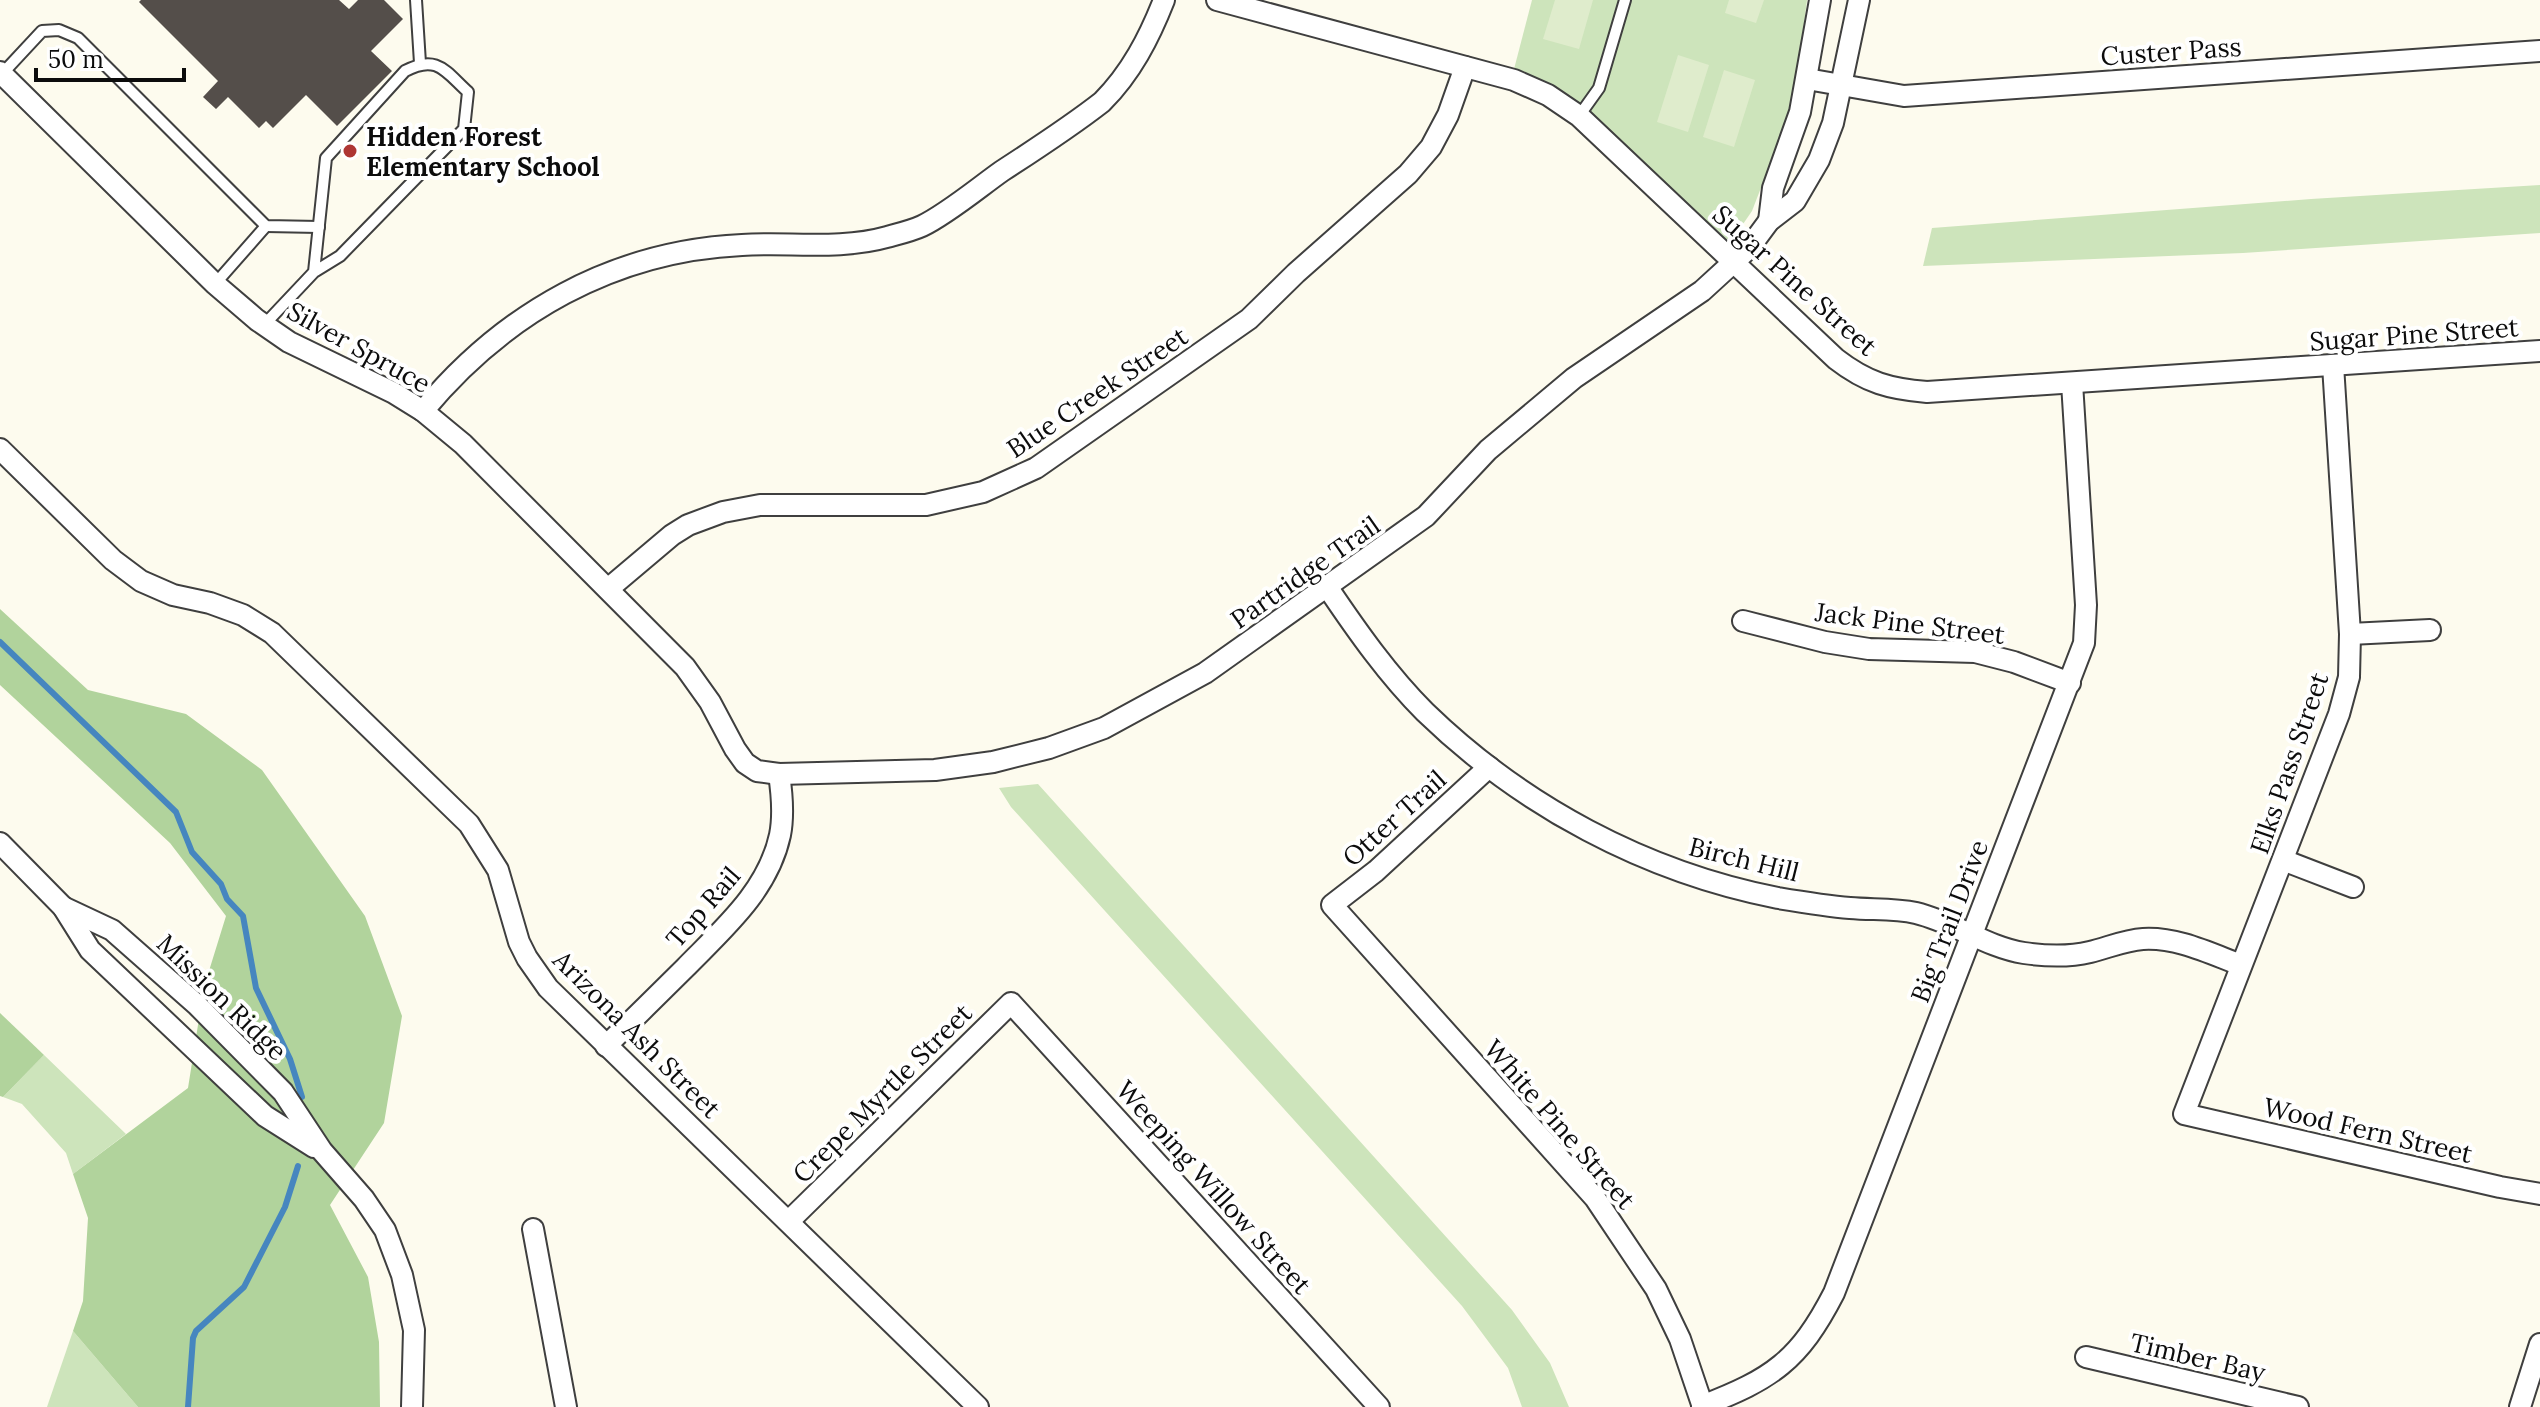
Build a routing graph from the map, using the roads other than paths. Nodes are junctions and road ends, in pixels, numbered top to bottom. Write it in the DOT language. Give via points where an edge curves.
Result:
graph roads {
  1 [pos="416,0"];
  2 [pos="1164,0"];
  3 [pos="1217,0"];
  4 [pos="1625,0"];
  5 [pos="1820,0"];
  6 [pos="1859,0"];
  7 [pos="2540,51"];
  8 [pos="420,63"];
  9 [pos="1465,67"];
  10 [pos="1,73"];
  11 [pos="1807,79"];
  12 [pos="1840,86"];
  13 [pos="1579,116"];
  14 [pos="1769,221"];
  15 [pos="266,226"];
  16 [pos="319,227"];
  17 [pos="1734,263"];
  18 [pos="314,272"];
  19 [pos="215,284"];
  20 [pos="264,325"];
  21 [pos="2540,351"];
  22 [pos="2333,365"];
  23 [pos="2072,383"];
  24 [pos="423,411"];
  25 [pos="0,449"];
  26 [pos="1328,588"];
  27 [pos="608,589"];
  28 [pos="1743,621"];
  29 [pos="2430,630"];
  30 [pos="2350,634"];
  31 [pos="2070,683"];
  32 [pos="1489,767"];
  33 [pos="779,774"];
  34 [pos="0,843"];
  35 [pos="2283,860"];
  36 [pos="2353,887"];
  37 [pos="1332,905"];
  38 [pos="63,907"];
  39 [pos="1971,935"];
  40 [pos="151,962"];
  41 [pos="2241,965"];
  42 [pos="128,985"];
  43 [pos="1011,1003"];
  44 [pos="237,1045"];
  45 [pos="606,1046"];
  46 [pos="213,1067"];
  47 [pos="2184,1114"];
  48 [pos="322,1151"];
  49 [pos="2540,1194"];
  50 [pos="789,1221"];
  51 [pos="533,1229"];
  52 [pos="2540,1344"];
  53 [pos="2086,1357"];
  54 [pos="412,1407"];
  55 [pos="566,1407"];
  56 [pos="978,1407"];
  57 [pos="1379,1407"];
  58 [pos="1703,1407"];
  59 [pos="2298,1407"];
  60 [pos="2520,1407"];
  1 -- 8 [label="lane"];
  2 -- 24 [label="street" via="1135,62 1102,102 922,226 867,241 693,249 604,274 498,336 451,377"];
  3 -- 9 [label="street, Sugar Pine Street"];
  4 -- 13 [label="lane" via="1599,88"];
  5 -- 11 [label="street"];
  6 -- 12 [label="street, Partridge Trail"];
  7 -- 12 [label="street, Custer Pass" via="1904,96"];
  8 -- 16 [label="lane" via="405,71 326,158"];
  8 -- 18 [label="lane" via="437,64 468,92 464,129 340,256"];
  9 -- 13 [label="street, Sugar Pine Street" via="1514,80"];
  9 -- 27 [label="street, Blue Creek Street" via="1431,147 1408,174 1249,319 1036,468 983,492 926,505 760,505 723,512 672,535"];
  10 -- 15 [label="lane" via="42,31 59,30 78,38"];
  10 -- 19 [label="street, Silver Spruce"];
  11 -- 12 [label="street, Custer Pass"];
  11 -- 14 [label="street" via="1773,188"];
  12 -- 14 [label="street, Partridge Trail" via="1819,160 1795,201"];
  13 -- 17 [label="street, Sugar Pine Street"];
  14 -- 17 [label="street, Partridge Trail"];
  15 -- 16 [label="lane"];
  15 -- 19 [label="lane"];
  16 -- 18 [label="lane"];
  17 -- 23 [label="street, Sugar Pine Street" via="1836,359 1891,389 1927,392"];
  17 -- 26 [label="street, Partridge Trail" via="1702,291 1574,378 1488,450 1426,516"];
  18 -- 20 [label="lane"];
  19 -- 20 [label="street, Silver Spruce"];
  20 -- 24 [label="street, Silver Spruce"];
  21 -- 22 [label="street, Sugar Pine Street"];
  22 -- 23 [label="street, Sugar Pine Street"];
  22 -- 30 [label="street, Elks Pass Street"];
  23 -- 31 [label="street, Big Trail Drive" via="2086,605 2084,643"];
  24 -- 27 [label="street, Silver Spruce"];
  25 -- 45 [label="street, Arizona Ash Street" via="141,581 243,615 272,633 469,824 498,870 527,958 548,988"];
  26 -- 32 [label="street, Birch Hill" via="1406,690"];
  26 -- 33 [label="street, Partridge Trail" via="1205,673 1133,714 1049,748 935,770"];
  27 -- 33 [label="street, Silver Spruce" via="685,667 745,763"];
  28 -- 31 [label="street, Jack Pine Street" via="1869,649 1975,652"];
  29 -- 30 [label="street"];
  30 -- 35 [label="street, Elks Pass Street" via="2349,677 2339,714"];
  31 -- 39 [label="street, Big Trail Drive"];
  32 -- 37 [label="street, Otter Trail"];
  32 -- 39 [label="street, Birch Hill" via="1576,825 1709,881 1779,898 1916,913"];
  33 -- 45 [label="street, Top Rail" via="780,835 766,874 735,917"];
  34 -- 38 [label="street, Mission Ridge"];
  35 -- 36 [label="street"];
  35 -- 41 [label="street, Elks Pass Street"];
  37 -- 58 [label="street, White Pine Street" via="1595,1198 1656,1289"];
  38 -- 40 [label="street, Mission Ridge" via="112,930"];
  38 -- 42 [label="street, Mission Ridge" via="90,950"];
  39 -- 41 [label="street, Birch Hill" via="2022,953 2067,955 2142,939 2179,942"];
  39 -- 58 [label="street, Big Trail Drive" via="1817,1327 1764,1379"];
  40 -- 42 [label="street"];
  40 -- 44 [label="street, Mission Ridge"];
  41 -- 47 [label="street, Elks Pass Street"];
  42 -- 46 [label="street, Mission Ridge"];
  43 -- 50 [label="street, Crepe Myrtle Street"];
  43 -- 57 [label="street, Weeping Willow Street"];
  44 -- 46 [label="street"];
  44 -- 48 [label="street, Mission Ridge" via="283,1092"];
  45 -- 50 [label="street, Arizona Ash Street"];
  46 -- 48 [label="street, Mission Ridge" via="265,1116"];
  47 -- 49 [label="street, Wood Fern Street"];
  48 -- 54 [label="street, Mission Ridge" via="385,1230 402,1275 414,1330"];
  50 -- 56 [label="street, Arizona Ash Street"];
  51 -- 55 [label="street"];
  52 -- 60 [label="street"];
  53 -- 59 [label="street, Timber Bay"];
}
